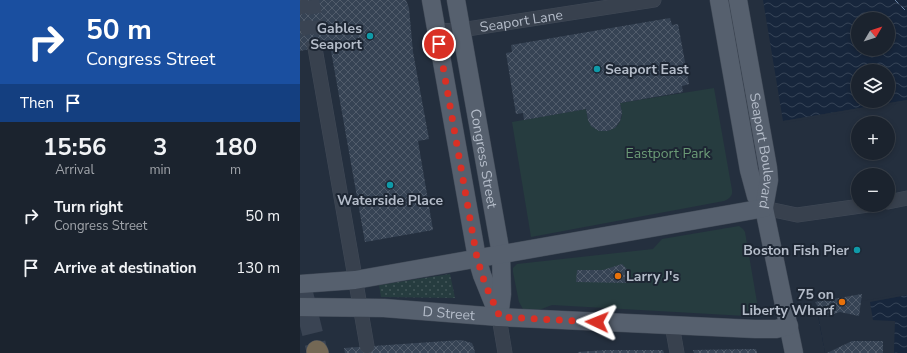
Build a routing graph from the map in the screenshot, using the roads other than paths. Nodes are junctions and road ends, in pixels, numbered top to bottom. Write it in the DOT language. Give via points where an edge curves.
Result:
graph roads {
  1 [pos="431,0"];
  2 [pos="456,0"];
  3 [pos="654,0"];
  4 [pos="719,0"];
  5 [pos="738,0"];
  6 [pos="461,30"];
  7 [pos="436,31"];
  8 [pos="315,48"];
  9 [pos="907,198"];
  10 [pos="895,201"];
  11 [pos="851,207"];
  12 [pos="764,208"];
  13 [pos="501,254"];
  14 [pos="477,258"];
  15 [pos="354,280"];
  16 [pos="300,284"];
  17 [pos="300,307"];
  18 [pos="360,307"];
  19 [pos="500,317"];
  20 [pos="672,325"];
  21 [pos="790,326"];
  22 [pos="367,346"];
  23 [pos="504,353"];
  24 [pos="677,353"];
  25 [pos="794,353"];
  1 -- 7 [label="main road, Congress Street"];
  2 -- 6 [label="main road, Congress Street"];
  3 -- 6 [label="street, Seaport Lane"];
  4 -- 12 [label="main road, Seaport Boulevard" via="748,170 756,196"];
  5 -- 12 [label="main road, Seaport Boulevard" via="768,168 769,180"];
  6 -- 7 [label="street, Seaport Lane"];
  6 -- 13 [label="main road, Congress Street"];
  7 -- 14 [label="main road, Congress Street"];
  8 -- 15 [label="street"];
  9 -- 10 [label="street"];
  11 -- 12 [label="street" via="797,215"];
  12 -- 13 [label="main road"];
  12 -- 21 [label="main road"];
  13 -- 14 [label="main road"];
  13 -- 19 [label="main road, Congress Street"];
  14 -- 15 [label="main road"];
  14 -- 19 [label="main road, Congress Street"];
  15 -- 16 [label="main road"];
  15 -- 18 [label="street"];
  17 -- 18 [label="main road, D Street"];
  18 -- 19 [label="main road, D Street"];
  18 -- 22 [label="street"];
  19 -- 20 [label="main road, D Street"];
  19 -- 23 [label="street, Congress Street"];
  20 -- 21 [label="main road, D Street" via="755,329"];
  20 -- 24 [label="street"];
  21 -- 25 [label="main road"];
}
